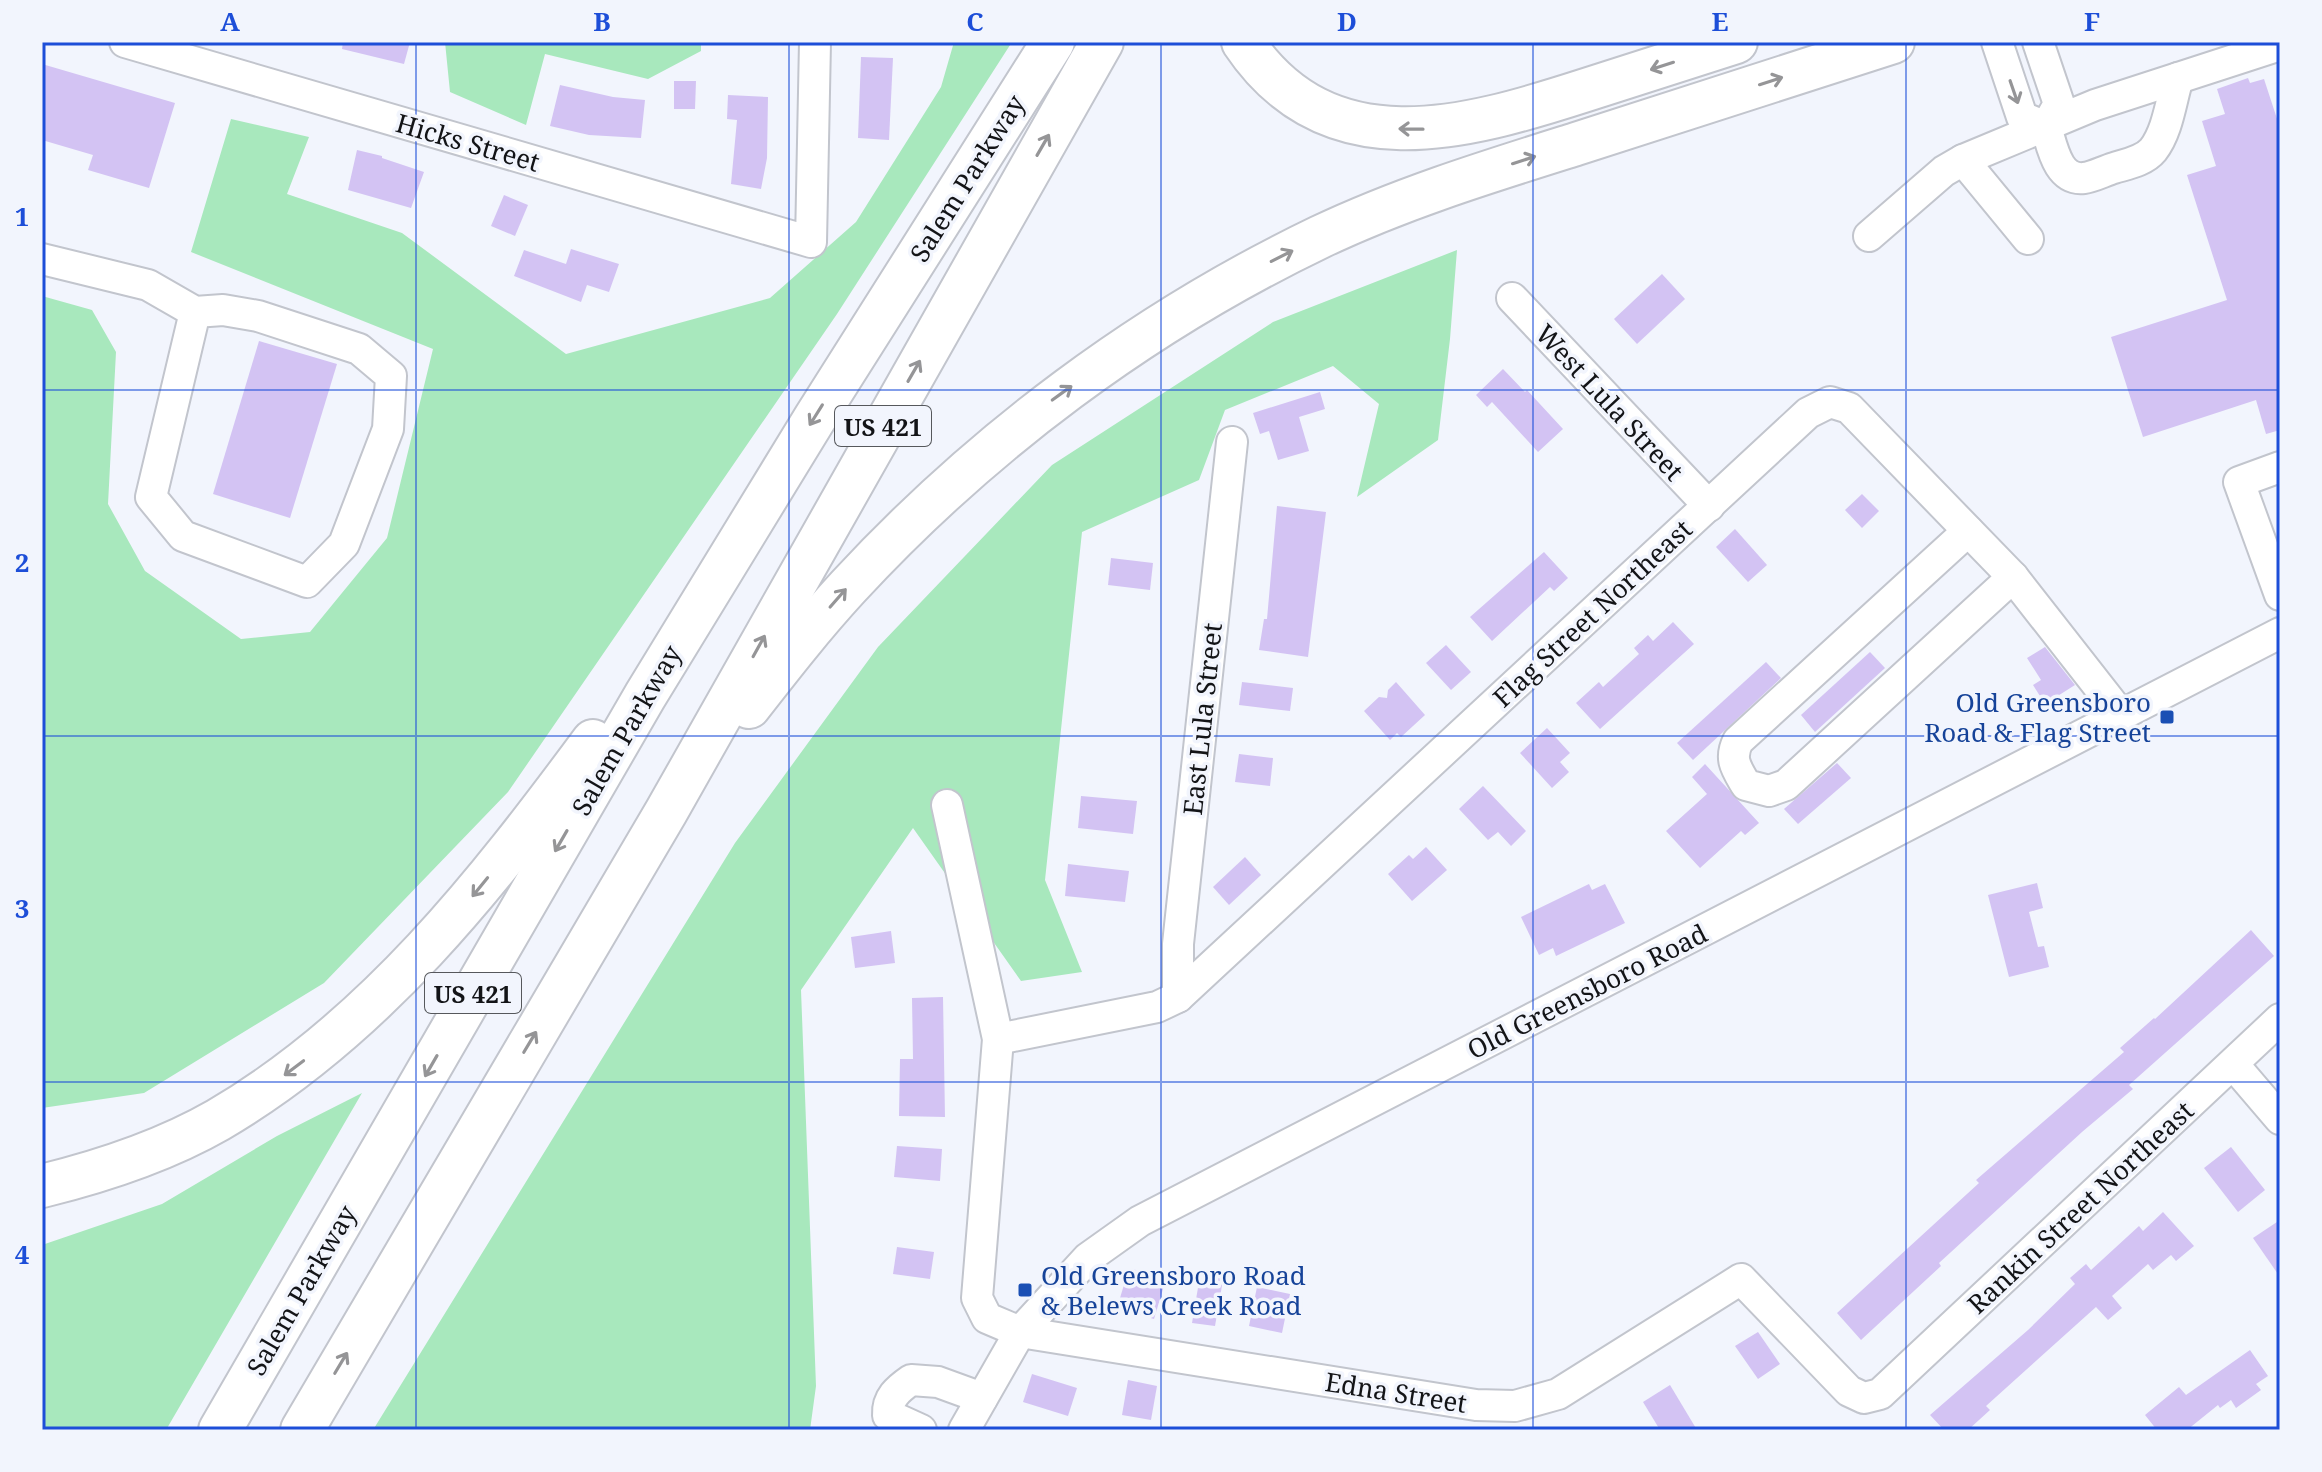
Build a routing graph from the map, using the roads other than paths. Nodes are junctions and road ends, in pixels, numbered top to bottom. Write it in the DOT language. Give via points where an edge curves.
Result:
graph roads {
  1 [pos="125,42"];
  2 [pos="815,42"];
  3 [pos="1053,42"];
  4 [pos="1102,42"];
  5 [pos="1243,42"];
  6 [pos="1736,42"];
  7 [pos="1893,42"];
  8 [pos="1997,42"];
  9 [pos="2038,42"];
  10 [pos="2280,45"];
  11 [pos="2178,78"];
  12 [pos="2046,127"];
  13 [pos="1963,160"];
  14 [pos="1869,236"];
  15 [pos="2028,239"];
  16 [pos="42,259"];
  17 [pos="1512,298"];
  18 [pos="195,312"];
  19 [pos="1232,442"];
  20 [pos="2280,467"];
  21 [pos="1709,506"];
  22 [pos="1968,531"];
  23 [pos="729,557"];
  24 [pos="2013,577"];
  25 [pos="2280,595"];
  26 [pos="2280,633"];
  27 [pos="2121,715"];
  28 [pos="947,805"];
  29 [pos="666,812"];
  30 [pos="1178,997"];
  31 [pos="2280,1019"];
  32 [pos="998,1039"];
  33 [pos="2233,1064"];
  34 [pos="2280,1119"];
  35 [pos="42,1186"];
  36 [pos="1741,1279"];
  37 [pos="1020,1332"];
  38 [pos="982,1398"];
  39 [pos="220,1430"];
  40 [pos="302,1430"];
  41 [pos="921,1430"];
  42 [pos="964,1430"];
  1 -- 2 [label="street, Hicks Street" via="811,242"];
  3 -- 23 [label="highway, Salem Parkway / US 421, one-way"];
  29 -- 4 [label="highway, Salem Parkway / US 421, one-way"];
  6 -- 5 [label="highway, one-way" via="1511,114 1420,129 1369,125 1318,110 1277,82"];
  29 -- 7 [label="highway, one-way" via="801,640 897,537 1055,398 1171,319 1323,235 1397,204"];
  8 -- 12 [label="street, one-way" via="2022,117"];
  9 -- 12 [label="street" via="2059,104"];
  10 -- 11 [label="street"];
  11 -- 12 [label="street"];
  11 -- 12 [label="street" via="2160,139 2139,160 2073,177 2056,161"];
  12 -- 13 [label="street"];
  13 -- 14 [label="street"];
  13 -- 15 [label="street"];
  16 -- 18 [label="street" via="148,285"];
  17 -- 21 [label="street, West Lula Street"];
  18 -- 18 [label="street" via="151,497 183,536 307,582 344,544 388,429 391,376 359,349 258,316"];
  19 -- 30 [label="street, East Lula Street" via="1178,944"];
  20 -- 25 [label="street" via="2239,482"];
  21 -- 22 [label="street, Flag Street Northeast" via="1808,413 1830,402 1849,408"];
  21 -- 30 [label="street, Flag Street Northeast"];
  22 -- 24 [label="street, Flag Street Northeast"];
  22 -- 24 [label="street" via="1738,741 1732,752 1734,766 1746,785 1769,791 1786,785"];
  23 -- 35 [label="highway, one-way" via="507,855 439,936 362,1013 282,1078 217,1120 147,1154"];
  23 -- 39 [label="highway, Salem Parkway / US 421, one-way"];
  24 -- 27 [label="street, Flag Street Northeast"];
  26 -- 27 [label="street, Old Greensboro Road"];
  27 -- 37 [label="street, Old Greensboro Road" via="1140,1221 1088,1258"];
  28 -- 32 [label="street, Edna Street"];
  40 -- 29 [label="highway, Salem Parkway / US 421, one-way"];
  30 -- 32 [label="street, Flag Street Northeast" via="1157,1007"];
  31 -- 33 [label="street, Rankin Street Northeast"];
  32 -- 37 [label="street, Edna Street" via="977,1298 987,1318"];
  33 -- 34 [label="street"];
  33 -- 36 [label="street, Rankin Street Northeast" via="1880,1394 1864,1398 1849,1391"];
  36 -- 37 [label="street, Edna Street" via="1558,1394 1515,1406 1476,1405"];
  37 -- 38 [label="street, Old Greensboro Road"];
  38 -- 41 [label="street" via="938,1382 911,1380 895,1392 888,1415"];
  38 -- 42 [label="street, Old Greensboro Road"];
}
